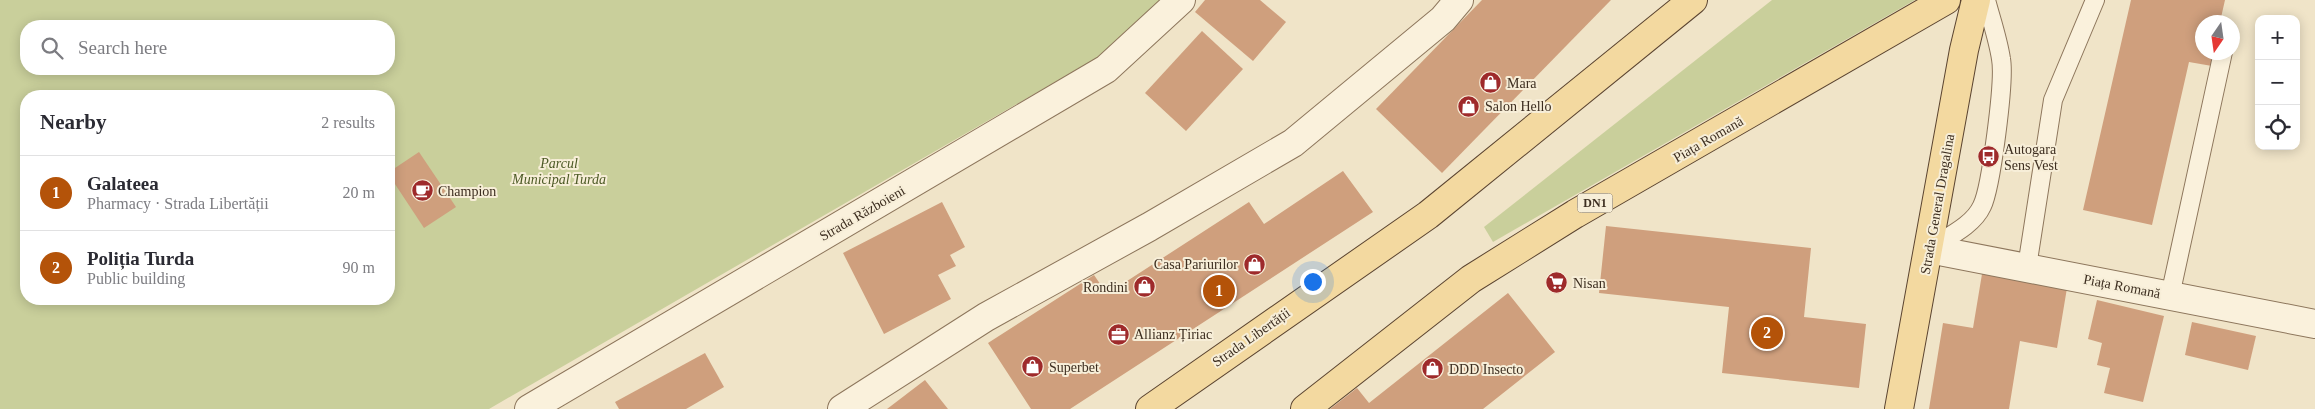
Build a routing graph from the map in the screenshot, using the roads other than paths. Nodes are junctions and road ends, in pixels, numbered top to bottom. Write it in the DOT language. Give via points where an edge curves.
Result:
graph roads {
  1 [pos="1182,0"];
  2 [pos="1459,0"];
  3 [pos="1693,0"];
  4 [pos="1946,0"];
  5 [pos="1976,0"];
  6 [pos="1986,0"];
  7 [pos="2095,0"];
  8 [pos="2222,60"];
  9 [pos="1929,248"];
  10 [pos="2027,267"];
  11 [pos="2170,296"];
  12 [pos="2315,324"];
  13 [pos="529,409"];
  14 [pos="842,409"];
  15 [pos="1150,409"];
  16 [pos="1305,409"];
  17 [pos="1899,409"];
  1 -- 13 [label="street, Strada Războieni" via="1106,69"];
  2 -- 14 [label="street" via="1443,18 1293,142 986,317"];
  3 -- 15 [label="main road, Strada Libertății" via="1428,215"];
  4 -- 16 [label="main road, Piața Romană / DN1" via="1576,214 1471,279"];
  5 -- 9 [label="main road, Strada General Dragalina"];
  6 -- 9 [label="lane" via="2002,60 1988,188 1982,207 1969,224"];
  7 -- 10 [label="lane" via="2053,100"];
  8 -- 11 [label="lane"];
  9 -- 10 [label="street, Piața Romană"];
  9 -- 17 [label="main road, Strada General Dragalina"];
  10 -- 11 [label="street, Piața Romană"];
  11 -- 12 [label="street, Piața Romană"];
}
